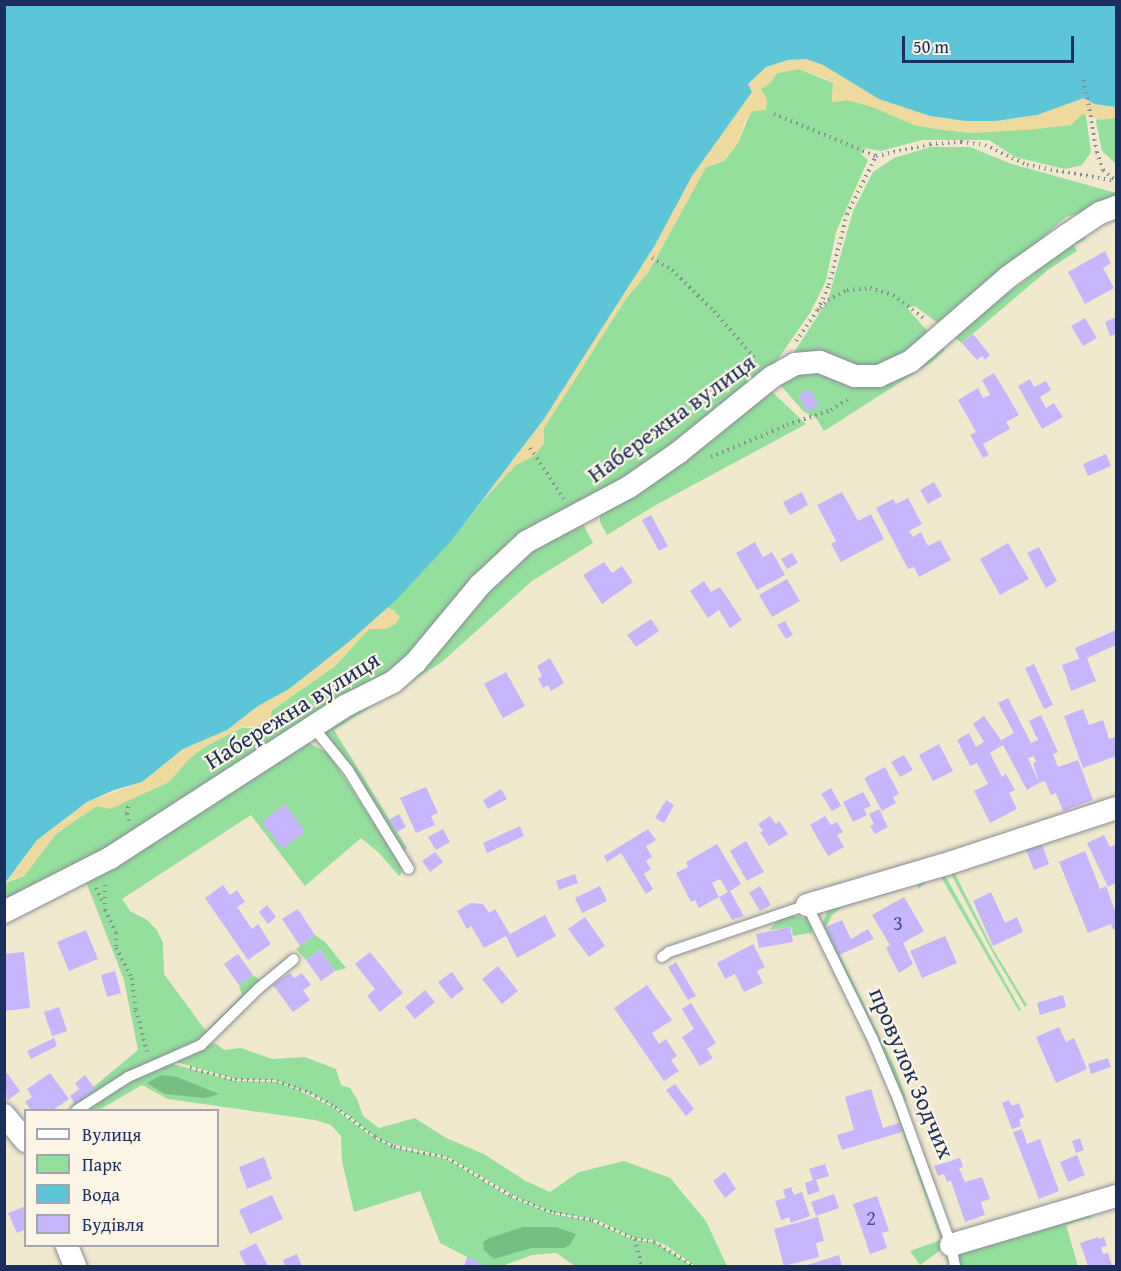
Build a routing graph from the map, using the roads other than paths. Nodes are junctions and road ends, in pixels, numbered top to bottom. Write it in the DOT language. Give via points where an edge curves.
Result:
graph roads {
  1 [pos="1116,207"];
  2 [pos="313,728"];
  3 [pos="1116,808"];
  4 [pos="409,869"];
  5 [pos="807,905"];
  6 [pos="4,912"];
  7 [pos="662,957"];
  8 [pos="294,960"];
  9 [pos="79,1109"];
  10 [pos="4,1115"];
  11 [pos="24,1139"];
  12 [pos="1116,1196"];
  13 [pos="68,1247"];
  14 [pos="953,1256"];
  15 [pos="75,1266"];
  1 -- 2 [label="street, Набережна вулиця" via="1100,213 1008,277 911,361 879,376 855,376 820,362 795,364 769,380 678,453 605,502 526,542 480,585 415,663 393,682 345,706"];
  2 -- 4 [label="lane" via="348,770"];
  2 -- 6 [label="street, Набережна вулиця" via="126,847"];
  3 -- 5 [label="street"];
  5 -- 7 [label="lane"];
  5 -- 14 [label="lane, провулок Зодчих" via="898,1099"];
  8 -- 9 [label="lane" via="201,1045 128,1077"];
  10 -- 11 [label="street"];
  12 -- 14 [label="street"];
  13 -- 15 [label="street"];
}
